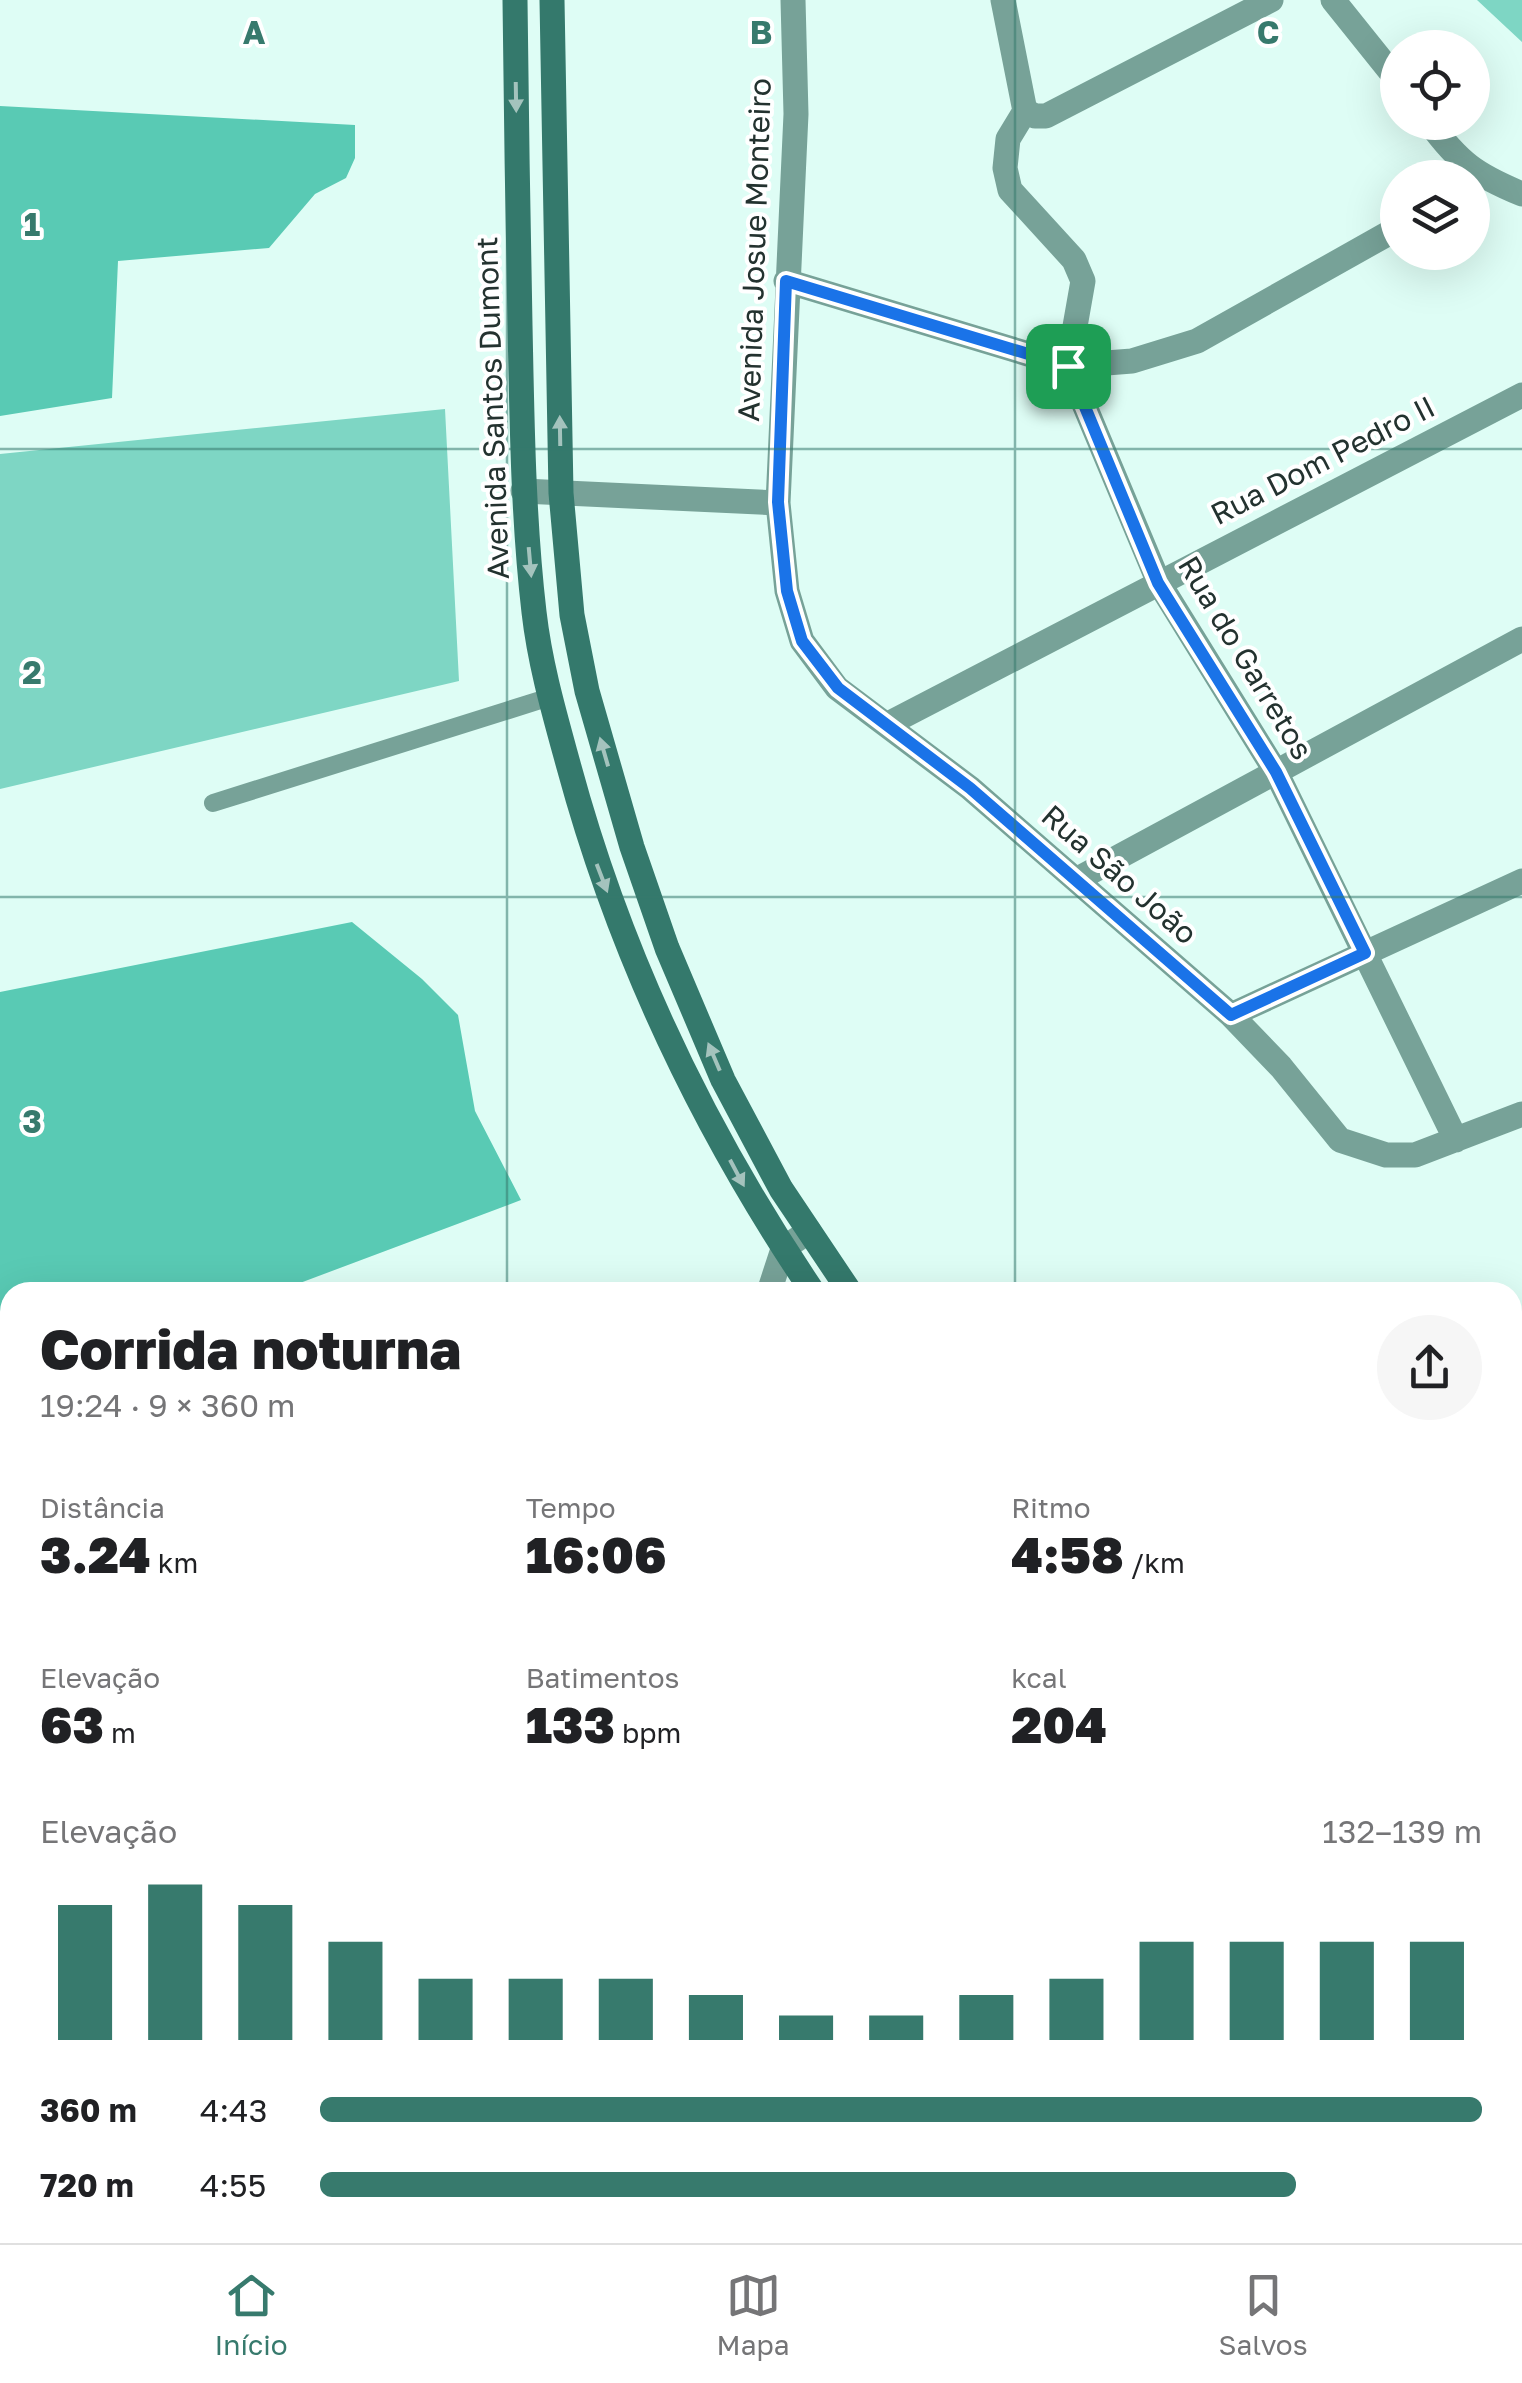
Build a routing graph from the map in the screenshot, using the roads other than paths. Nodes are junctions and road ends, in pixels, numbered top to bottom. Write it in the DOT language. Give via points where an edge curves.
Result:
graph roads {
  1 [pos="514,0"];
  2 [pos="552,0"];
  3 [pos="793,0"];
  4 [pos="1004,0"];
  5 [pos="1270,0"];
  6 [pos="1332,0"];
  7 [pos="1380,59"];
  8 [pos="1025,111"];
  9 [pos="1442,140"];
  10 [pos="1458,160"];
  11 [pos="1490,186"];
  12 [pos="1522,194"];
  13 [pos="1380,238"];
  14 [pos="786,281"];
  15 [pos="1068,366"];
  16 [pos="1522,395"];
  17 [pos="523,491"];
  18 [pos="561,493"];
  19 [pos="778,502"];
  20 [pos="1158,583"];
  21 [pos="1522,639"];
  22 [pos="550,697"];
  23 [pos="888,724"];
  24 [pos="1276,772"];
  25 [pos="212,803"];
  26 [pos="1076,880"];
  27 [pos="1522,881"];
  28 [pos="1365,953"];
  29 [pos="1231,1015"];
  30 [pos="1522,1114"];
  31 [pos="1456,1140"];
  32 [pos="809,1230"];
  33 [pos="783,1248"];
  34 [pos="773,1282"];
  35 [pos="806,1282"];
  36 [pos="843,1282"];
  1 -- 17 [label="main road, Avenida Santos Dumont, one-way"];
  18 -- 2 [label="main road, one-way"];
  3 -- 14 [label="street, Avenida Josue Monteiro" via="796,114"];
  4 -- 8 [label="street"];
  5 -- 8 [label="street" via="1046,116"];
  6 -- 7 [label="street"];
  8 -- 15 [label="street" via="1008,139 1005,168 1010,190 1074,260 1083,281"];
  9 -- 10 [label="street"];
  11 -- 12 [label="street"];
  13 -- 15 [label="street" via="1196,341 1132,361"];
  14 -- 15 [label="street"];
  14 -- 19 [label="street, Avenida Josue Monteiro"];
  15 -- 20 [label="street, Rua do Garretos"];
  16 -- 20 [label="street, Rua Dom Pedro II"];
  17 -- 18 [label="street"];
  17 -- 22 [label="main road, Avenida Santos Dumont, one-way" via="534,615"];
  18 -- 19 [label="street"];
  32 -- 18 [label="main road, one-way" via="723,1080 666,948 632,847 587,691"];
  19 -- 23 [label="street, Rua São João" via="787,591 802,641 838,688"];
  20 -- 23 [label="street, Rua Dom Pedro II"];
  20 -- 24 [label="street, Rua do Garretos"];
  21 -- 24 [label="street"];
  22 -- 25 [label="lane"];
  22 -- 33 [label="main road, Avenida Santos Dumont, one-way" via="592,852 640,976 690,1086"];
  23 -- 26 [label="street, Rua São João"];
  24 -- 26 [label="street"];
  24 -- 28 [label="street, Rua do Garretos"];
  26 -- 29 [label="street, Rua São João"];
  27 -- 28 [label="street"];
  28 -- 29 [label="street"];
  28 -- 31 [label="street, Rua do Garretos"];
  29 -- 31 [label="street, Rua São João" via="1340,1140 1386,1155 1416,1156"];
  30 -- 31 [label="street, Rua São João"];
  32 -- 33 [label="street"];
  32 -- 36 [label="main road"];
  33 -- 34 [label="street"];
  33 -- 35 [label="main road, Avenida Santos Dumont"];
}
